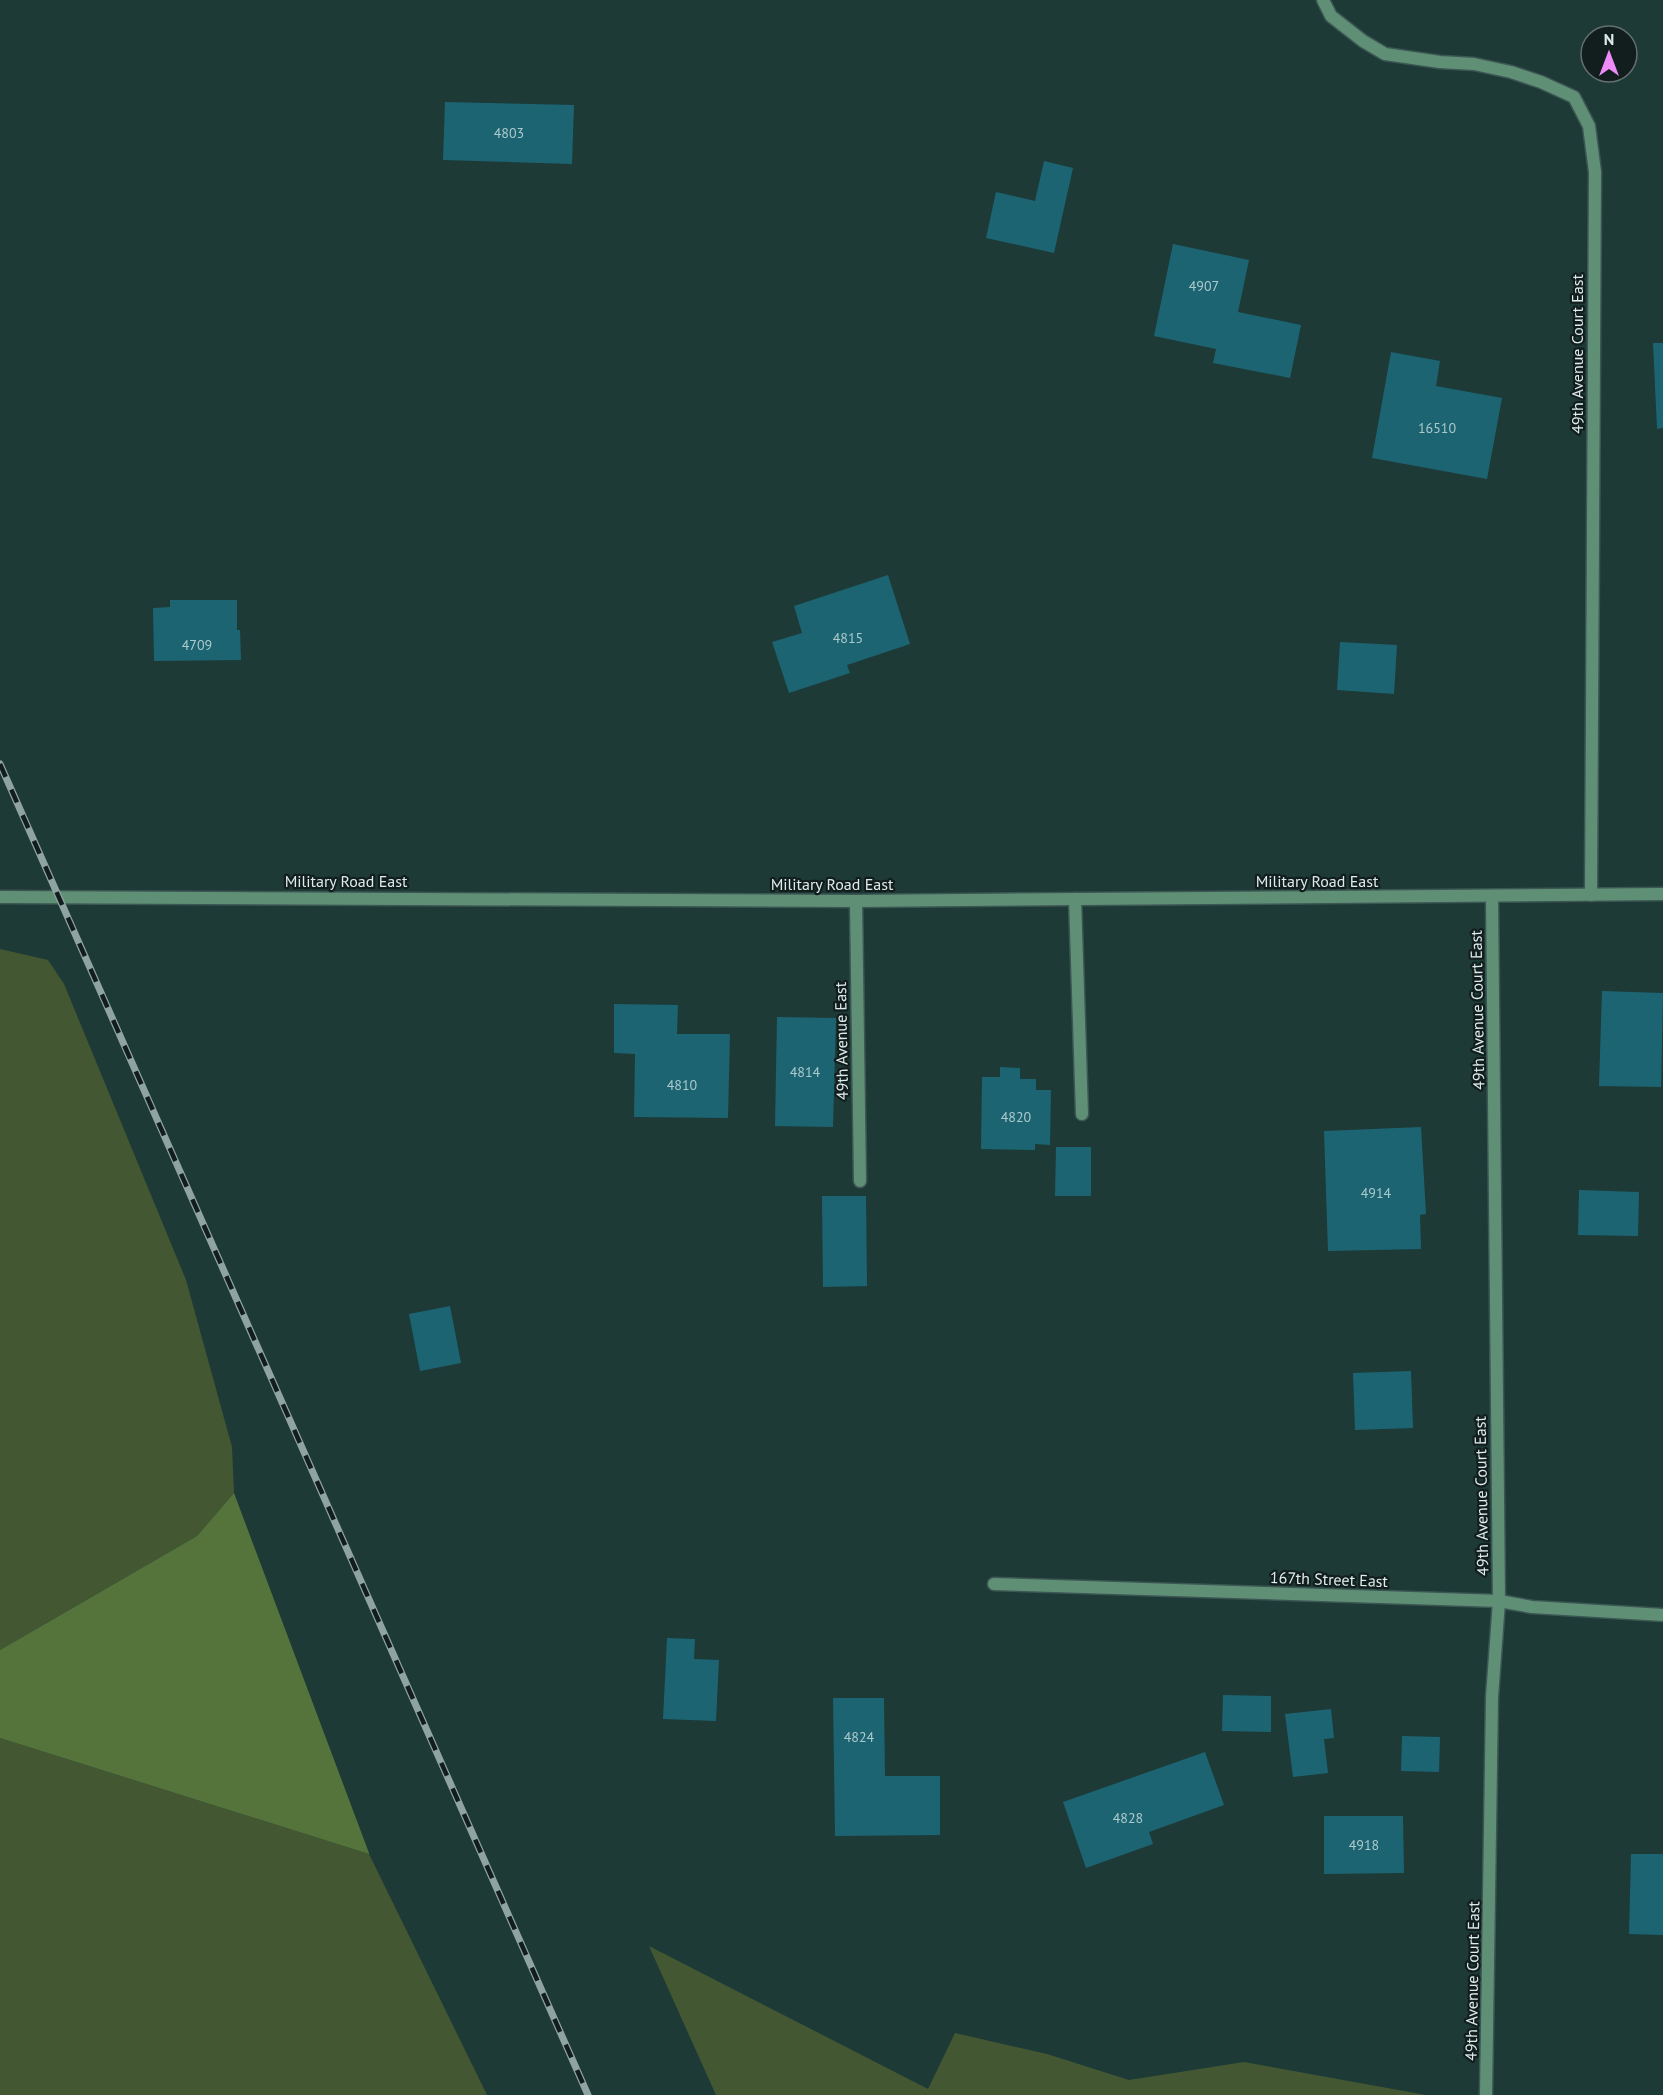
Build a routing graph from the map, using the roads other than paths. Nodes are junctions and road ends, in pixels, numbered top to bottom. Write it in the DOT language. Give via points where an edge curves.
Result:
graph roads {
  1 [pos="1323,0"];
  2 [pos="1663,894"];
  3 [pos="1592,895"];
  4 [pos="0,897"];
  5 [pos="1492,897"];
  6 [pos="1075,899"];
  7 [pos="856,901"];
  8 [pos="1082,1114"];
  9 [pos="860,1181"];
  10 [pos="994,1584"];
  11 [pos="1499,1600"];
  12 [pos="1663,1615"];
  13 [pos="1486,2095"];
  1 -- 3 [label="street, 49th Avenue Court East" via="1331,16 1385,54 1474,64 1541,82 1574,97 1589,126 1595,172"];
  2 -- 3 [label="street, Military Road East"];
  3 -- 5 [label="street, Military Road East"];
  4 -- 7 [label="street, Military Road East"];
  5 -- 6 [label="street, Military Road East"];
  5 -- 11 [label="street, 49th Avenue Court East"];
  6 -- 7 [label="street, Military Road East"];
  6 -- 8 [label="street"];
  7 -- 9 [label="street, 49th Avenue East"];
  10 -- 11 [label="street, 167th Street East"];
  11 -- 12 [label="street, 167th Street East" via="1532,1607"];
  11 -- 13 [label="street, 49th Avenue Court East" via="1492,1697"];
}
